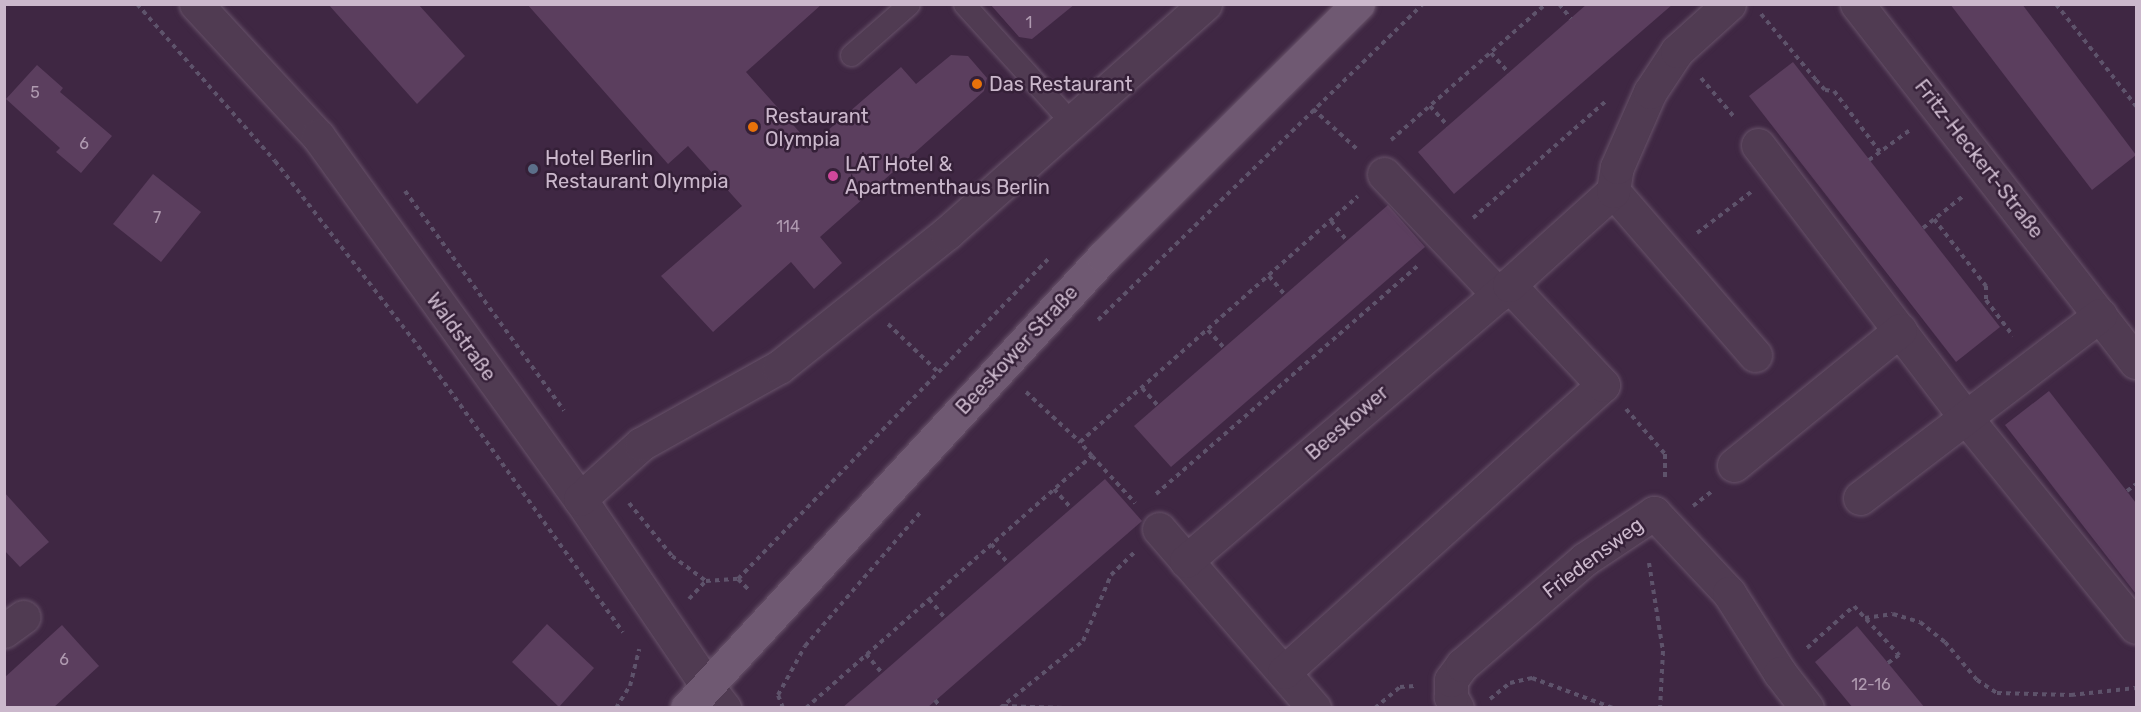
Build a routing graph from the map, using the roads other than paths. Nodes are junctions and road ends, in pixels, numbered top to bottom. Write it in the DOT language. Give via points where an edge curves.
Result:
graph roads {
  1 [pos="196,4"];
  2 [pos="909,4"];
  3 [pos="964,4"];
  4 [pos="1205,4"];
  5 [pos="1358,4"];
  6 [pos="1730,4"];
  7 [pos="1857,4"];
  8 [pos="851,56"];
  9 [pos="1072,123"];
  10 [pos="1758,145"];
  11 [pos="1376,166"];
  12 [pos="1613,191"];
  13 [pos="1504,289"];
  14 [pos="2100,315"];
  15 [pos="1900,330"];
  16 [pos="1755,355"];
  17 [pos="2136,362"];
  18 [pos="1966,418"];
  19 [pos="1734,465"];
  20 [pos="1860,498"];
  21 [pos="580,499"];
  22 [pos="1150,519"];
  23 [pos="1186,561"];
  24 [pos="2136,627"];
  25 [pos="1284,672"];
  26 [pos="1465,697"];
  27 [pos="706,700"];
  28 [pos="1314,708"];
  29 [pos="1807,708"];
  1 -- 21 [label="street, Waldstraße" via="318,136"];
  2 -- 8 [label="lane"];
  3 -- 9 [label="lane"];
  4 -- 9 [label="street"];
  5 -- 27 [label="main road, Beeskower Straße" via="1104,256"];
  6 -- 12 [label="street" via="1677,51 1650,92 1617,167"];
  7 -- 14 [label="street, Fritz-Heckert-Straße"];
  9 -- 21 [label="street" via="779,367 641,444"];
  10 -- 15 [label="street"];
  11 -- 13 [label="street" via="1447,240"];
  12 -- 13 [label="street"];
  12 -- 16 [label="street"];
  13 -- 23 [label="street, Beeskower"];
  13 -- 25 [label="street" via="1603,385"];
  14 -- 17 [label="street, Fritz-Heckert-Straße"];
  14 -- 18 [label="street"];
  15 -- 18 [label="street"];
  15 -- 19 [label="street"];
  18 -- 20 [label="street"];
  18 -- 24 [label="street"];
  21 -- 27 [label="street, Waldstraße" via="666,624"];
  22 -- 23 [label="street"];
  23 -- 25 [label="street"];
  25 -- 28 [label="street"];
  26 -- 29 [label="street, Friedensweg" via="1462,665 1585,559 1660,520 1729,592 1779,673"];
}
